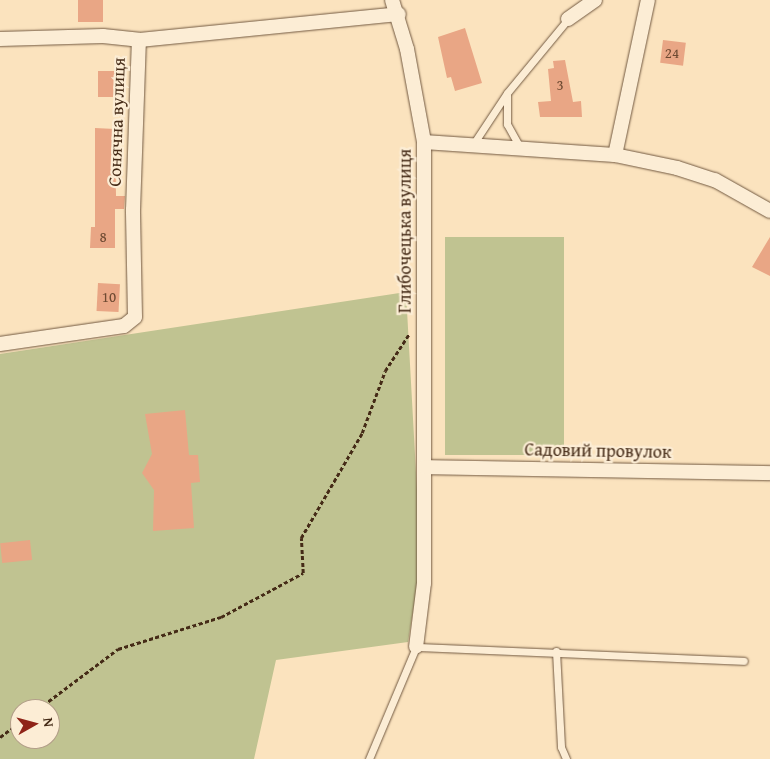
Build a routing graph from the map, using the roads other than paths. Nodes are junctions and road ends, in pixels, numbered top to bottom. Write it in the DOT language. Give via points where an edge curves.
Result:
graph roads {
  1 [pos="392,0"];
  2 [pos="595,0"];
  3 [pos="648,0"];
  4 [pos="399,14"];
  5 [pos="568,19"];
  6 [pos="0,39"];
  7 [pos="139,40"];
  8 [pos="507,93"];
  9 [pos="424,142"];
  10 [pos="471,146"];
  11 [pos="522,149"];
  12 [pos="615,156"];
  13 [pos="769,209"];
  14 [pos="0,344"];
  15 [pos="425,466"];
  16 [pos="770,473"];
  17 [pos="416,646"];
  18 [pos="556,651"];
  19 [pos="744,661"];
  20 [pos="369,759"];
  21 [pos="566,759"];
  1 -- 4 [label="street, Глибочецька вулиця"];
  2 -- 5 [label="street"];
  3 -- 12 [label="street"];
  4 -- 7 [label="street, Сонячна вулиця"];
  4 -- 9 [label="street, Глибочецька вулиця"];
  5 -- 8 [label="lane"];
  6 -- 7 [label="street" via="103,36"];
  7 -- 14 [label="street, Сонячна вулиця" via="133,210 135,317 124,326"];
  8 -- 10 [label="lane"];
  8 -- 11 [label="lane" via="507,124"];
  9 -- 10 [label="street"];
  9 -- 15 [label="street, Глибочецька вулиця"];
  10 -- 11 [label="street"];
  11 -- 12 [label="street"];
  12 -- 13 [label="street" via="715,180"];
  15 -- 16 [label="street, Садовий провулок"];
  15 -- 17 [label="street, Глибочецька вулиця" via="424,583"];
  17 -- 18 [label="lane"];
  17 -- 20 [label="lane"];
  18 -- 19 [label="lane"];
  18 -- 21 [label="lane" via="561,747"];
}
